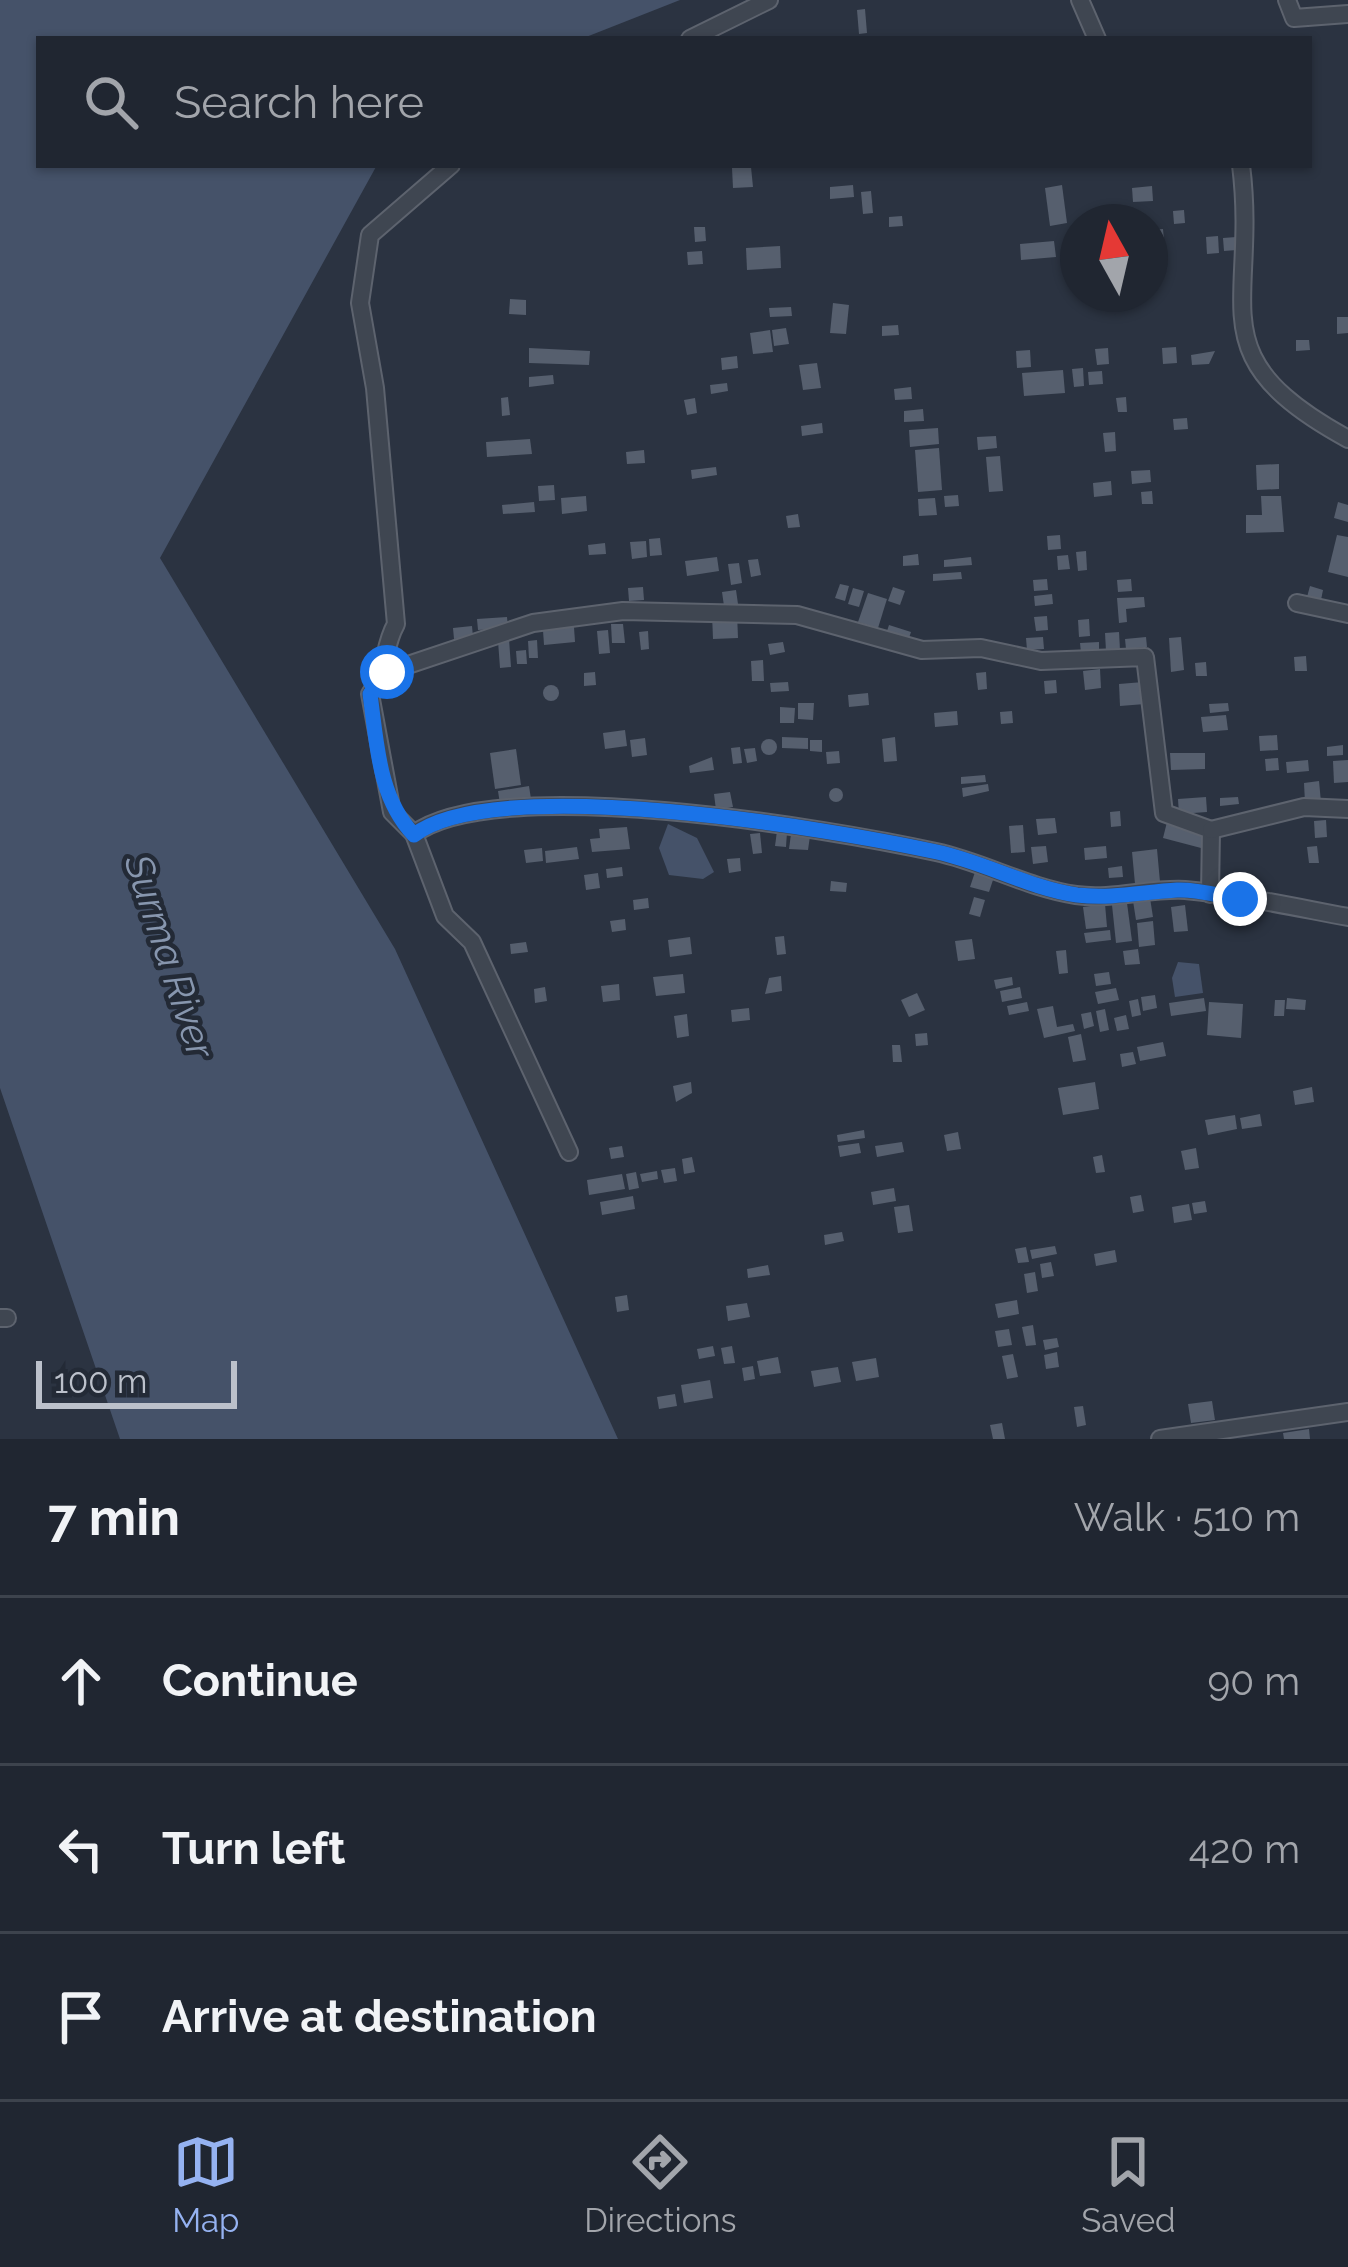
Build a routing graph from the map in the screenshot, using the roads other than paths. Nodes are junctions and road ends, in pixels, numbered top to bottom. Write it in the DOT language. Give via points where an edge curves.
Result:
graph roads {
  1 [pos="769,0"];
  2 [pos="1080,0"];
  3 [pos="1287,0"];
  4 [pos="1348,14"];
  5 [pos="696,36"];
  6 [pos="1096,36"];
  7 [pos="448,168"];
  8 [pos="1241,168"];
  9 [pos="1348,439"];
  10 [pos="1298,603"];
  11 [pos="1348,614"];
  12 [pos="387,672"];
  13 [pos="1348,809"];
  14 [pos="1211,830"];
  15 [pos="414,835"];
  16 [pos="1210,894"];
  17 [pos="1348,917"];
  18 [pos="569,1152"];
  19 [pos="1348,1412"];
  20 [pos="1160,1439"];
  1 -- 5 [label="street"];
  2 -- 6 [label="street"];
  3 -- 4 [label="street" via="1294,18"];
  7 -- 12 [label="street" via="370,235 360,303 396,624"];
  8 -- 9 [label="street" via="1241,307 1250,358 1299,413"];
  10 -- 11 [label="street"];
  12 -- 14 [label="street" via="533,623 623,611 797,615 922,650 981,648 1041,661 1145,658 1164,813"];
  12 -- 15 [label="street" via="370,694 380,764 392,812"];
  13 -- 14 [label="street" via="1304,807"];
  14 -- 16 [label="street"];
  15 -- 16 [label="street" via="473,812 627,809 938,852 1073,895"];
  15 -- 18 [label="street" via="445,916 472,942"];
  16 -- 17 [label="street"];
  19 -- 20 [label="street"];
}
